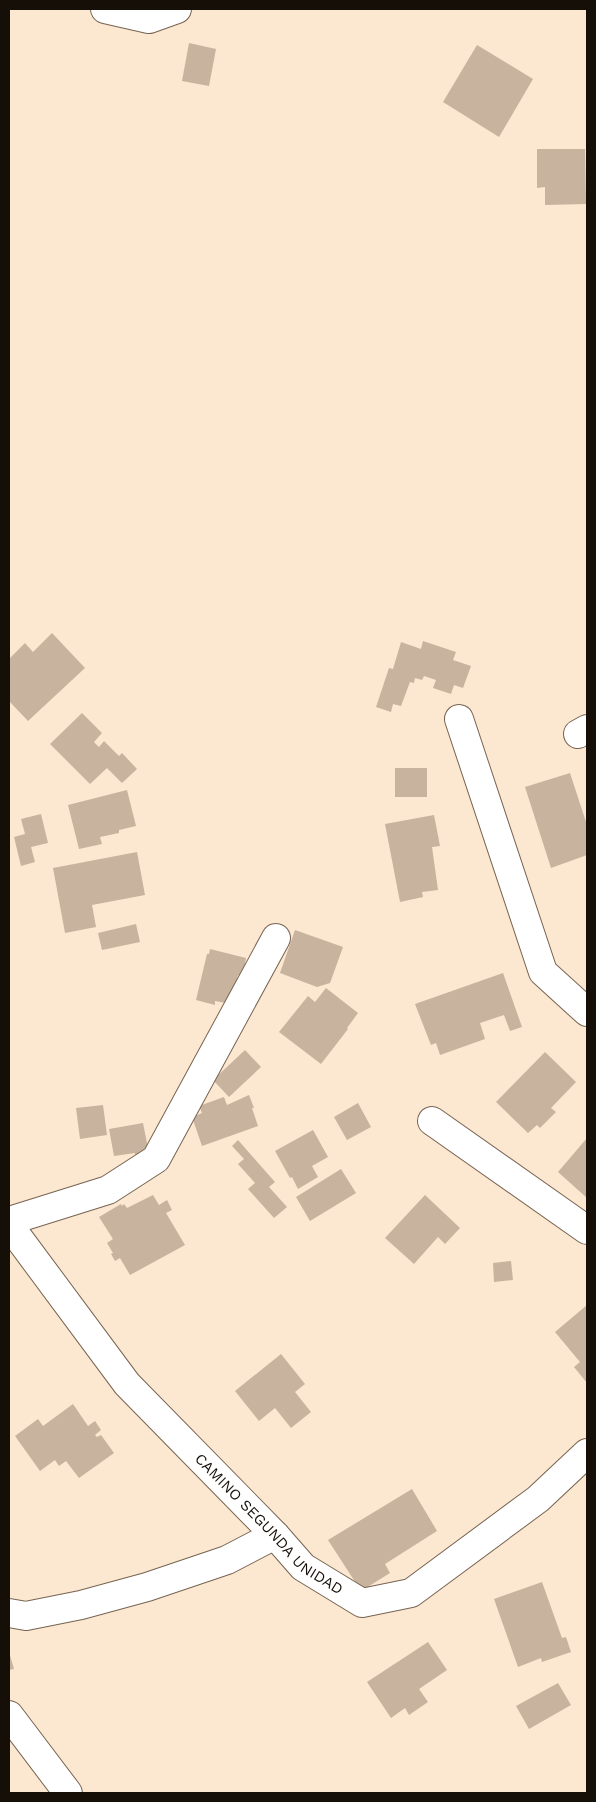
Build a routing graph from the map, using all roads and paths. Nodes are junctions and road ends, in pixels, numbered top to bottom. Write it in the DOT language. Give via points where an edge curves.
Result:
graph roads {
  1 [pos="105,9"];
  2 [pos="176,9"];
  3 [pos="459,719"];
  4 [pos="276,938"];
  5 [pos="587,1012"];
  6 [pos="432,1121"];
  7 [pos="9,1221"];
  8 [pos="9,1225"];
  9 [pos="587,1230"];
  10 [pos="587,1453"];
  11 [pos="275,1535"];
  12 [pos="9,1614"];
  13 [pos="9,1715"];
  14 [pos="68,1793"];
  1 -- 2 [label="street" via="149,19"];
  3 -- 5 [label="street" via="543,972"];
  4 -- 7 [label="street" via="156,1160 108,1190"];
  6 -- 9 [label="street"];
  8 -- 11 [label="street, CAMINO SEGUNDA UNIDAD" via="127,1384"];
  10 -- 11 [label="street, CAMINO SEGUNDA UNIDAD" via="538,1499 410,1593 362,1603 303,1567"];
  11 -- 12 [label="street" via="227,1560 147,1587 80,1606 26,1616"];
  13 -- 14 [label="street"];
}
